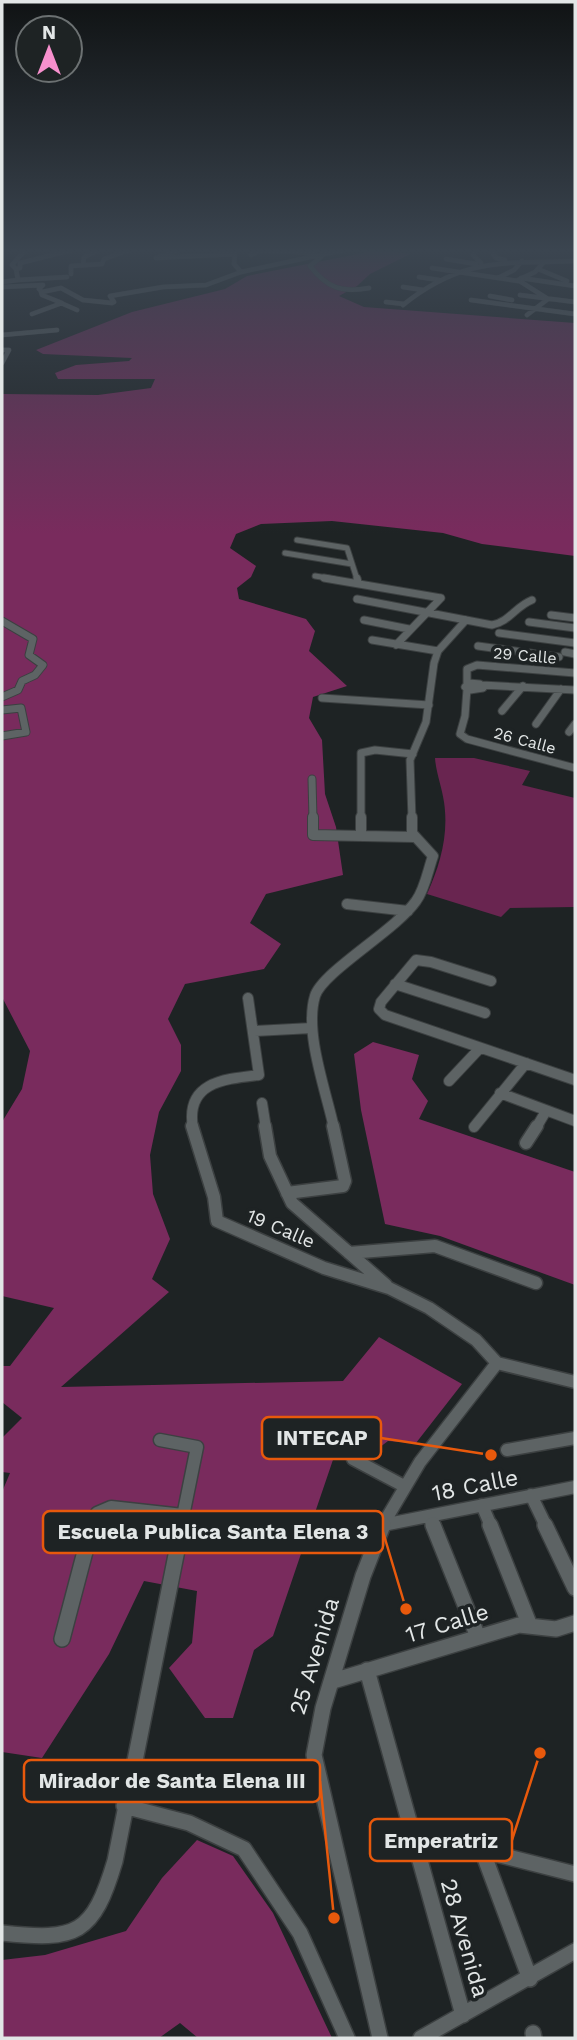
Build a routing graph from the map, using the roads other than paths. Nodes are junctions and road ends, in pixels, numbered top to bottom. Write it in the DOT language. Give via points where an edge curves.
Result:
graph roads {
  1 [pos="2,349"];
  2 [pos="2,363"];
  3 [pos="298,540"];
  4 [pos="285,553"];
  5 [pos="352,564"];
  6 [pos="315,576"];
  7 [pos="358,582"];
  8 [pos="357,600"];
  9 [pos="532,600"];
  10 [pos="427,613"];
  11 [pos="551,615"];
  12 [pos="575,618"];
  13 [pos="365,620"];
  14 [pos="466,620"];
  15 [pos="2,621"];
  16 [pos="528,622"];
  17 [pos="575,628"];
  18 [pos="409,629"];
  19 [pos="499,633"];
  20 [pos="372,640"];
  21 [pos="396,645"];
  22 [pos="575,645"];
  23 [pos="478,646"];
  24 [pos="438,651"];
  25 [pos="562,654"];
  26 [pos="575,654"];
  27 [pos="563,672"];
  28 [pos="466,673"];
  29 [pos="575,673"];
  30 [pos="467,686"];
  31 [pos="519,686"];
  32 [pos="481,687"];
  33 [pos="561,689"];
  34 [pos="575,690"];
  35 [pos="2,697"];
  36 [pos="322,698"];
  37 [pos="466,704"];
  38 [pos="429,705"];
  39 [pos="2,710"];
  40 [pos="502,711"];
  41 [pos="536,724"];
  42 [pos="575,724"];
  43 [pos="569,732"];
  44 [pos="2,736"];
  45 [pos="413,754"];
  46 [pos="575,768"];
  47 [pos="312,779"];
  48 [pos="361,836"];
  49 [pos="414,837"];
  50 [pos="347,904"];
  51 [pos="408,911"];
  52 [pos="491,981"];
  53 [pos="395,984"];
  54 [pos="248,998"];
  55 [pos="485,1013"];
  56 [pos="312,1028"];
  57 [pos="255,1031"];
  58 [pos="480,1048"];
  59 [pos="526,1063"];
  60 [pos="575,1080"];
  61 [pos="449,1081"];
  62 [pos="500,1093"];
  63 [pos="262,1103"];
  64 [pos="546,1111"];
  65 [pos="575,1121"];
  66 [pos="474,1127"];
  67 [pos="526,1143"];
  68 [pos="287,1194"];
  69 [pos="349,1253"];
  70 [pos="536,1283"];
  71 [pos="389,1288"];
  72 [pos="497,1363"];
  73 [pos="575,1382"];
  74 [pos="575,1439"];
  75 [pos="160,1440"];
  76 [pos="507,1450"];
  77 [pos="353,1459"];
  78 [pos="404,1486"];
  79 [pos="575,1487"];
  80 [pos="531,1495"];
  81 [pos="482,1505"];
  82 [pos="183,1515"];
  83 [pos="429,1516"];
  84 [pos="383,1525"];
  85 [pos="575,1588"];
  86 [pos="575,1623"];
  87 [pos="530,1626"];
  88 [pos="478,1637"];
  89 [pos="62,1639"];
  90 [pos="367,1670"];
  91 [pos="332,1681"];
  92 [pos="124,1806"];
  93 [pos="413,1833"];
  94 [pos="482,1850"];
  95 [pos="575,1874"];
  96 [pos="2,1933"];
  97 [pos="575,1951"];
  98 [pos="530,1979"];
  99 [pos="463,2015"];
  100 [pos="347,2038"];
  101 [pos="380,2038"];
  102 [pos="421,2038"];
  1 -- 2 [label="street" via="9,350"];
  3 -- 5 [label="street" via="347,548"];
  4 -- 5 [label="street"];
  5 -- 7 [label="street"];
  6 -- 7 [label="street"];
  7 -- 10 [label="street" via="441,598"];
  8 -- 10 [label="street"];
  9 -- 14 [label="street" via="500,625"];
  10 -- 14 [label="street"];
  10 -- 18 [label="street"];
  11 -- 12 [label="street"];
  13 -- 18 [label="street"];
  14 -- 24 [label="street"];
  15 -- 35 [label="street" via="33,639 29,655 43,666 22,681 18,690"];
  16 -- 17 [label="street"];
  18 -- 21 [label="street"];
  19 -- 22 [label="street"];
  20 -- 21 [label="street"];
  21 -- 24 [label="street"];
  22 -- 25 [label="street"];
  23 -- 25 [label="street"];
  24 -- 38 [label="street"];
  25 -- 26 [label="street"];
  25 -- 27 [label="street"];
  27 -- 28 [label="street, 29 Calle" via="472,666"];
  27 -- 29 [label="street, 29 Calle"];
  28 -- 30 [label="street"];
  28 -- 32 [label="street"];
  30 -- 32 [label="street"];
  30 -- 37 [label="street"];
  31 -- 32 [label="street"];
  31 -- 33 [label="street"];
  31 -- 40 [label="street"];
  32 -- 37 [label="street"];
  33 -- 34 [label="street"];
  33 -- 41 [label="street"];
  36 -- 38 [label="street"];
  37 -- 46 [label="street, 26 Calle" via="460,734"];
  38 -- 45 [label="street"];
  39 -- 44 [label="street" via="22,708 26,732"];
  42 -- 43 [label="street"];
  45 -- 48 [label="street" via="361,753"];
  45 -- 49 [label="street"];
  47 -- 48 [label="street" via="311,834"];
  48 -- 49 [label="street"];
  49 -- 51 [label="street" via="433,856 418,899"];
  50 -- 51 [label="street"];
  51 -- 56 [label="street" via="322,982 315,996"];
  52 -- 53 [label="street" via="416,960"];
  53 -- 55 [label="street"];
  53 -- 58 [label="street" via="379,1005 381,1012"];
  54 -- 57 [label="street, 19 Calle"];
  56 -- 57 [label="street"];
  56 -- 68 [label="street" via="345,1181 343,1186"];
  57 -- 71 [label="street, 19 Calle" via="260,1075 209,1086 191,1105 197,1149 218,1221 324,1268"];
  58 -- 59 [label="street"];
  58 -- 61 [label="street"];
  59 -- 60 [label="street"];
  59 -- 62 [label="street"];
  62 -- 64 [label="street"];
  62 -- 66 [label="street"];
  63 -- 68 [label="street" via="270,1156"];
  64 -- 65 [label="street"];
  64 -- 67 [label="street"];
  68 -- 69 [label="street"];
  69 -- 70 [label="street" via="435,1246"];
  69 -- 71 [label="street"];
  71 -- 72 [label="street, 19 Calle" via="446,1319 476,1340"];
  72 -- 73 [label="street"];
  72 -- 78 [label="street, 25 Avenida"];
  74 -- 76 [label="street"];
  75 -- 82 [label="street" via="197,1447"];
  77 -- 78 [label="street"];
  78 -- 84 [label="street, 25 Avenida"];
  79 -- 80 [label="street, 18 Calle"];
  80 -- 81 [label="street, 18 Calle"];
  80 -- 85 [label="street"];
  81 -- 83 [label="street, 18 Calle"];
  81 -- 87 [label="street"];
  82 -- 89 [label="street" via="111,1507 97,1513 87,1535"];
  82 -- 92 [label="street"];
  83 -- 84 [label="street, 18 Calle"];
  83 -- 88 [label="street"];
  84 -- 91 [label="street, 25 Avenida" via="364,1571"];
  86 -- 87 [label="street, 17 Calle" via="556,1629"];
  87 -- 88 [label="street, 17 Calle"];
  88 -- 90 [label="street, 17 Calle"];
  90 -- 91 [label="street, 17 Calle"];
  90 -- 93 [label="street, 28 Avenida"];
  91 -- 101 [label="street, 25 Avenida" via="314,1732 314,1755"];
  92 -- 96 [label="street" via="106,1896 94,1918 72,1933 46,1938"];
  92 -- 100 [label="street" via="189,1823 244,1849 300,1933"];
  93 -- 94 [label="street"];
  93 -- 99 [label="street, 28 Avenida"];
  94 -- 95 [label="street"];
  94 -- 98 [label="street"];
  97 -- 98 [label="street"];
  98 -- 99 [label="street"];
  99 -- 102 [label="street"];
}
